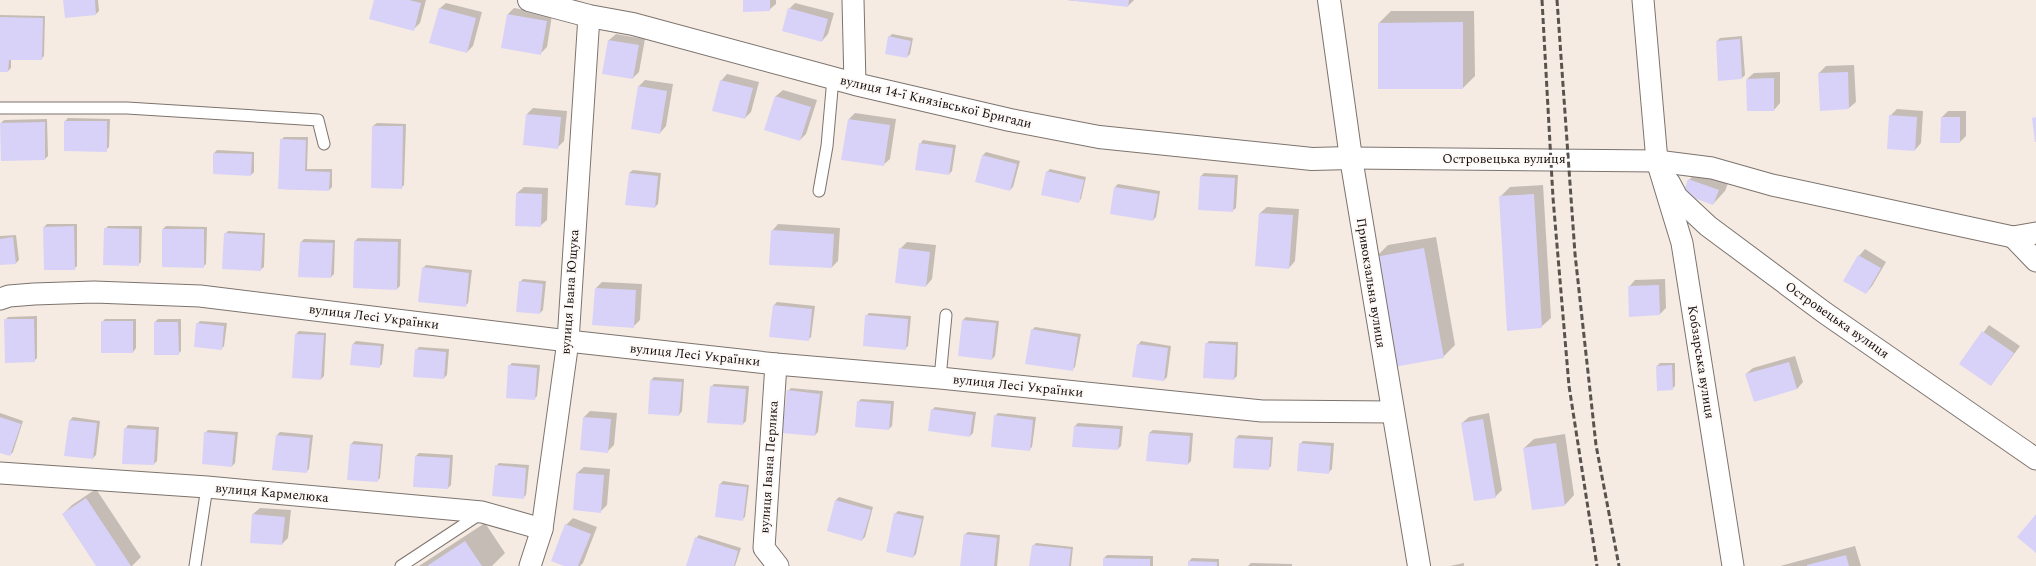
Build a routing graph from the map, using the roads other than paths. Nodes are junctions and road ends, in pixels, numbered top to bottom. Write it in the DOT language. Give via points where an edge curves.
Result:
graph roads {
  1 [pos="853,0"];
  2 [pos="1329,0"];
  3 [pos="1643,0"];
  4 [pos="535,1"];
  5 [pos="589,16"];
  6 [pos="833,78"];
  7 [pos="855,84"];
  8 [pos="0,108"];
  9 [pos="324,144"];
  10 [pos="1351,158"];
  11 [pos="1656,161"];
  12 [pos="819,191"];
  13 [pos="2036,233"];
  14 [pos="2013,237"];
  15 [pos="2036,261"];
  16 [pos="0,299"];
  17 [pos="946,315"];
  18 [pos="568,341"];
  19 [pos="776,364"];
  20 [pos="940,378"];
  21 [pos="1392,412"];
  22 [pos="2034,460"];
  23 [pos="0,473"];
  24 [pos="207,487"];
  25 [pos="482,512"];
  26 [pos="542,529"];
  27 [pos="195,566"];
  28 [pos="401,566"];
  29 [pos="530,566"];
  30 [pos="778,566"];
  31 [pos="1419,566"];
  32 [pos="1733,566"];
  1 -- 7 [label="street"];
  2 -- 10 [label="street, Привокзальна вулиця"];
  3 -- 11 [label="street"];
  4 -- 5 [label="street, вулиця 14-ї Князівської Бригади"];
  5 -- 6 [label="street, вулиця 14-ї Князівської Бригади" via="633,24"];
  5 -- 18 [label="street, вулиця Івана Ющука"];
  6 -- 7 [label="street, вулиця 14-ї Князівської Бригади"];
  6 -- 12 [label="lane" via="827,146"];
  7 -- 10 [label="street, вулиця 14-ї Князівської Бригади" via="1010,120 1099,137 1312,159"];
  8 -- 9 [label="lane" via="127,108 318,120"];
  10 -- 11 [label="street, Островецька вулиця"];
  10 -- 21 [label="street, Привокзальна вулиця"];
  11 -- 14 [label="street, Островецька вулиця" via="1712,168 1772,185"];
  11 -- 22 [label="street, Островецька вулиця" via="1677,197 1708,226"];
  11 -- 32 [label="street, Кобзарська вулиця" via="1682,243"];
  13 -- 14 [label="street, Островецька вулиця"];
  14 -- 15 [label="street"];
  16 -- 18 [label="street, вулиця Лесі Українки" via="9,296 87,292 200,296"];
  17 -- 20 [label="lane"];
  18 -- 19 [label="street, вулиця Лесі Українки"];
  18 -- 26 [label="street, вулиця Івана Ющука"];
  19 -- 20 [label="street, вулиця Лесі Українки"];
  19 -- 30 [label="street, вулиця Івана Перлика" via="764,548"];
  20 -- 21 [label="street, вулиця Лесі Українки" via="1262,411"];
  21 -- 31 [label="street, Привокзальна вулиця"];
  23 -- 24 [label="street, вулиця Кармелюка"];
  24 -- 25 [label="street, вулиця Кармелюка"];
  24 -- 27 [label="lane"];
  25 -- 26 [label="street, вулиця Кармелюка"];
  25 -- 28 [label="lane"];
  26 -- 29 [label="street, вулиця Івана Ющука"];
}
